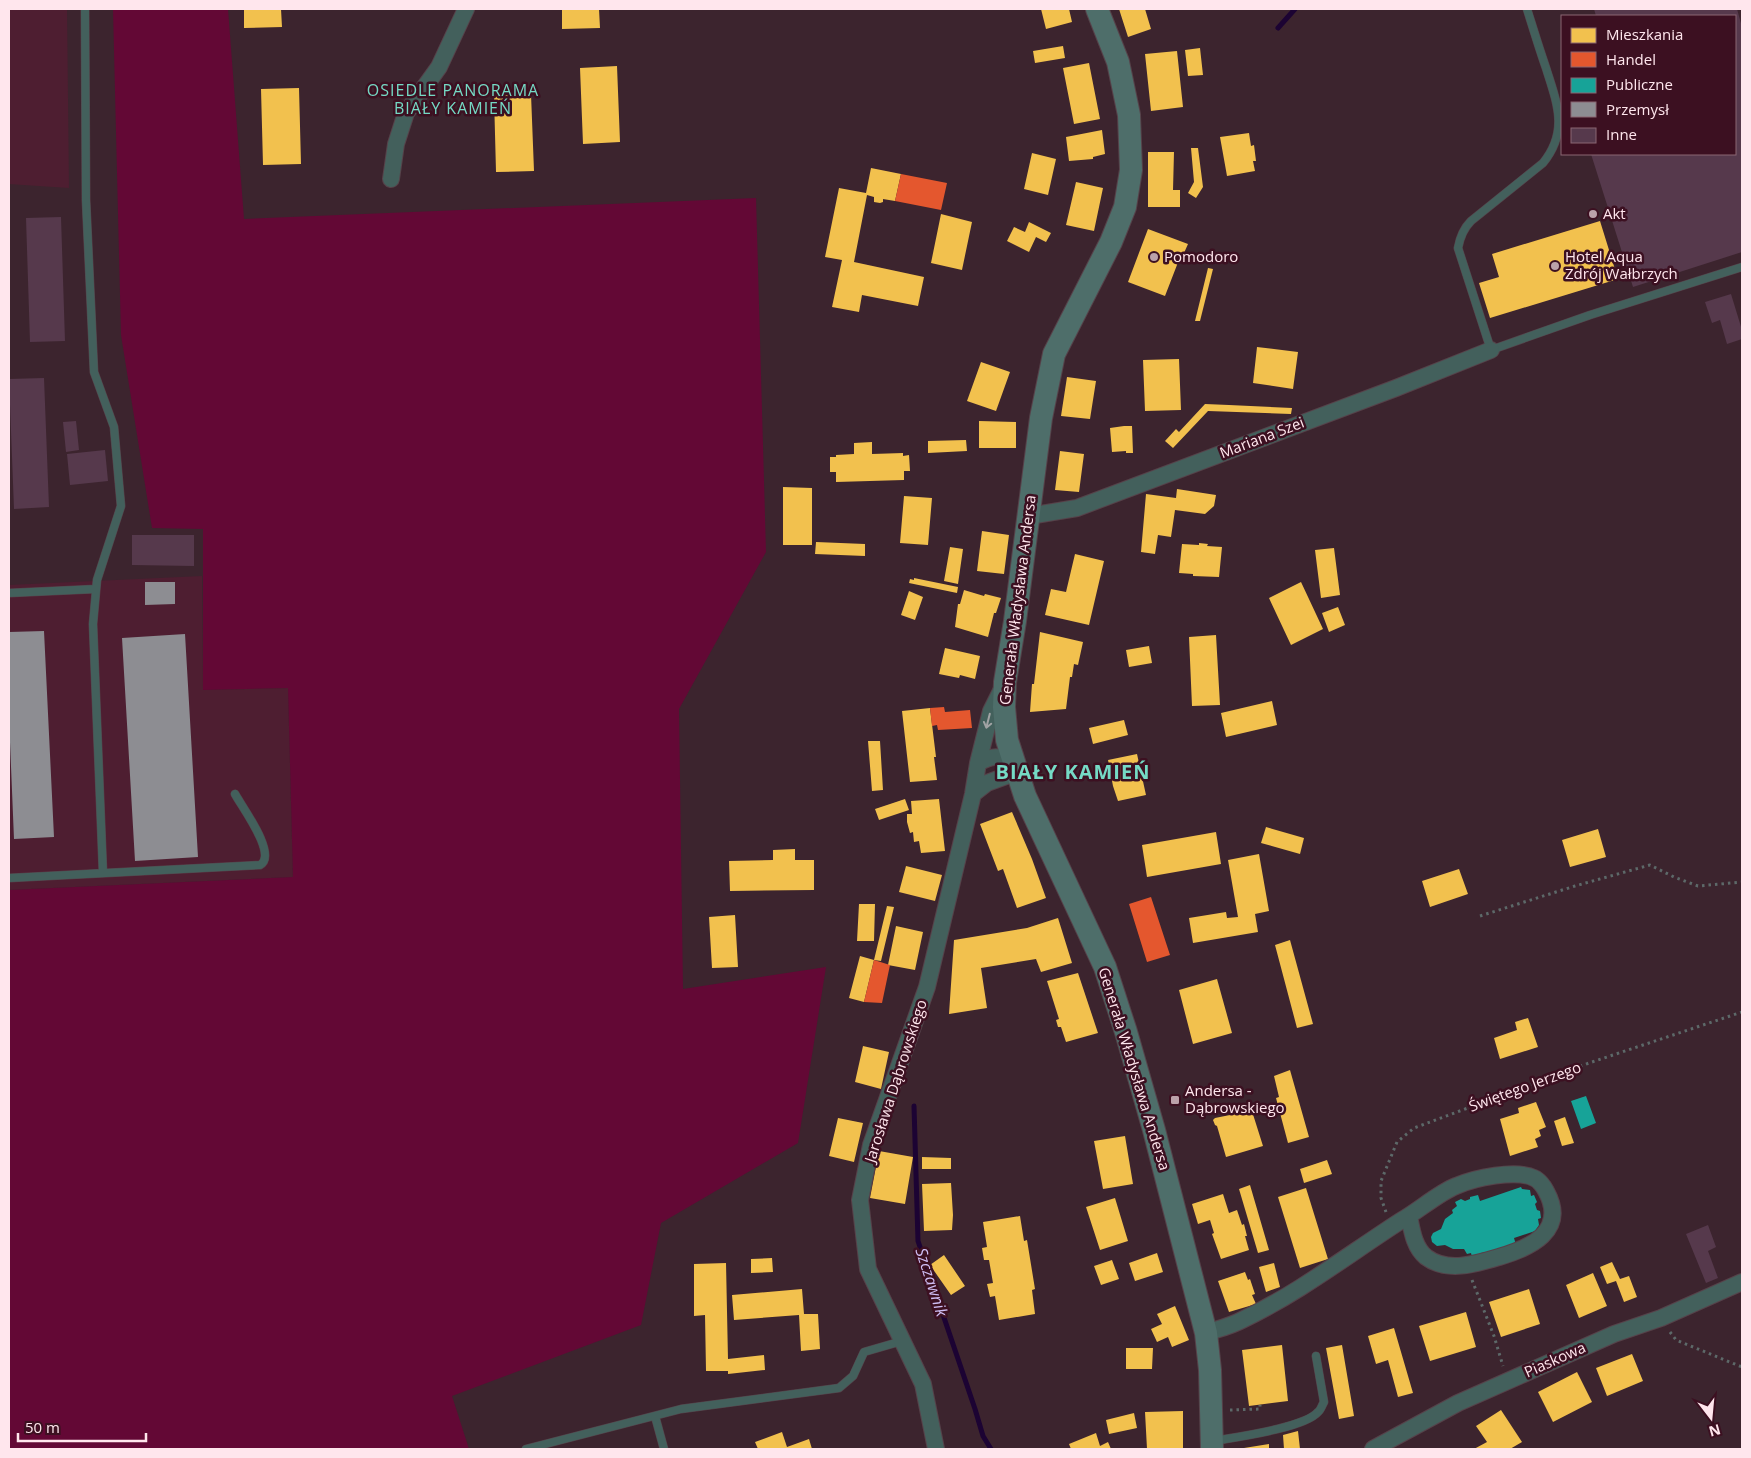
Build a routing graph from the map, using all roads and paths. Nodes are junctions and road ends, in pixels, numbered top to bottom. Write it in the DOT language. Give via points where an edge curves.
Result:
graph roads {
  1 [pos="85,9"];
  2 [pos="466,9"];
  3 [pos="1097,9"];
  4 [pos="1526,9"];
  5 [pos="391,179"];
  6 [pos="1742,267"];
  7 [pos="1492,350"];
  8 [pos="1029,516"];
  9 [pos="96,589"];
  10 [pos="9,593"];
  11 [pos="1005,682"];
  12 [pos="978,763"];
  13 [pos="1017,772"];
  14 [pos="235,794"];
  15 [pos="973,794"];
  16 [pos="104,873"];
  17 [pos="9,878"];
  18 [pos="1742,882"];
  19 [pos="1480,916"];
  20 [pos="1742,1012"];
  21 [pos="1408,1216"];
  22 [pos="1391,1228"];
  23 [pos="1467,1266"];
  24 [pos="1742,1282"];
  25 [pos="1661,1318"];
  26 [pos="1206,1333"];
  27 [pos="902,1342"];
  28 [pos="1316,1356"];
  29 [pos="1742,1367"];
  30 [pos="1507,1381"];
  31 [pos="1260,1404"];
  32 [pos="1230,1410"];
  33 [pos="655,1416"];
  34 [pos="564,1440"];
  35 [pos="1212,1445"];
  36 [pos="526,1449"];
  37 [pos="565,1449"];
  38 [pos="664,1449"];
  39 [pos="936,1449"];
  40 [pos="1373,1449"];
  1 -- 9 [label="lane" via="86,200 94,372 114,426 121,506"];
  2 -- 5 [label="street" via="438,68 406,113 396,144"];
  3 -- 8 [label="street, Generała Władysława Andersa" via="1118,62 1129,115 1131,170 1125,207 1111,242 1054,354 1041,418"];
  4 -- 7 [label="lane" via="1558,105 1560,122 1556,141 1543,163 1471,221 1460,238 1458,248"];
  6 -- 7 [label="lane" via="1598,312"];
  7 -- 8 [label="street, Mariana Szei" via="1077,508"];
  8 -- 11 [label="street, Generała Władysława Andersa"];
  9 -- 10 [label="lane"];
  9 -- 16 [label="lane" via="93,624"];
  11 -- 12 [label="street, Jarosława Dąbrowskiego, one-way" via="991,710"];
  11 -- 13 [label="street, Generała Władysława Andersa" via="1007,740"];
  12 -- 13 [label="street" via="994,756 1001,757"];
  12 -- 15 [label="street, Jarosława Dąbrowskiego"];
  13 -- 15 [label="street" via="987,783"];
  13 -- 26 [label="street, Generała Władysława Andersa" via="1025,796 1105,967 1146,1099"];
  14 -- 16 [label="lane" via="265,845 264,863"];
  15 -- 27 [label="street, Jarosława Dąbrowskiego" via="927,987 872,1144 860,1200 868,1269"];
  16 -- 17 [label="lane"];
  18 -- 19 [label="path" via="1698,886 1650,865"];
  20 -- 22 [label="path, Świętego Jerzego" via="1589,1063 1414,1128 1397,1142 1381,1181 1381,1198"];
  21 -- 22 [label="street"];
  21 -- 23 [label="street" via="1414,1240 1425,1256 1434,1262"];
  21 -- 23 [label="street" via="1456,1186 1504,1174 1534,1178 1551,1200 1553,1216 1549,1229 1529,1247"];
  22 -- 26 [label="street" via="1278,1300 1241,1321"];
  23 -- 30 [label="path" via="1494,1336"];
  24 -- 25 [label="street, Piaskowa"];
  25 -- 29 [label="path" via="1676,1340"];
  25 -- 30 [label="street, Piaskowa" via="1614,1334"];
  26 -- 35 [label="street, Generała Władysława Andersa"];
  27 -- 33 [label="lane" via="864,1352 853,1376 839,1388 681,1409"];
  27 -- 39 [label="street, Jarosława Dąbrowskiego" via="923,1384"];
  28 -- 35 [label="lane" via="1324,1402 1318,1412 1293,1424"];
  30 -- 40 [label="street, Piaskowa" via="1458,1403"];
  31 -- 32 [label="path" via="1260,1409"];
  33 -- 34 [label="lane"];
  33 -- 38 [label="lane"];
  34 -- 36 [label="lane"];
  34 -- 37 [label="lane"];
}
